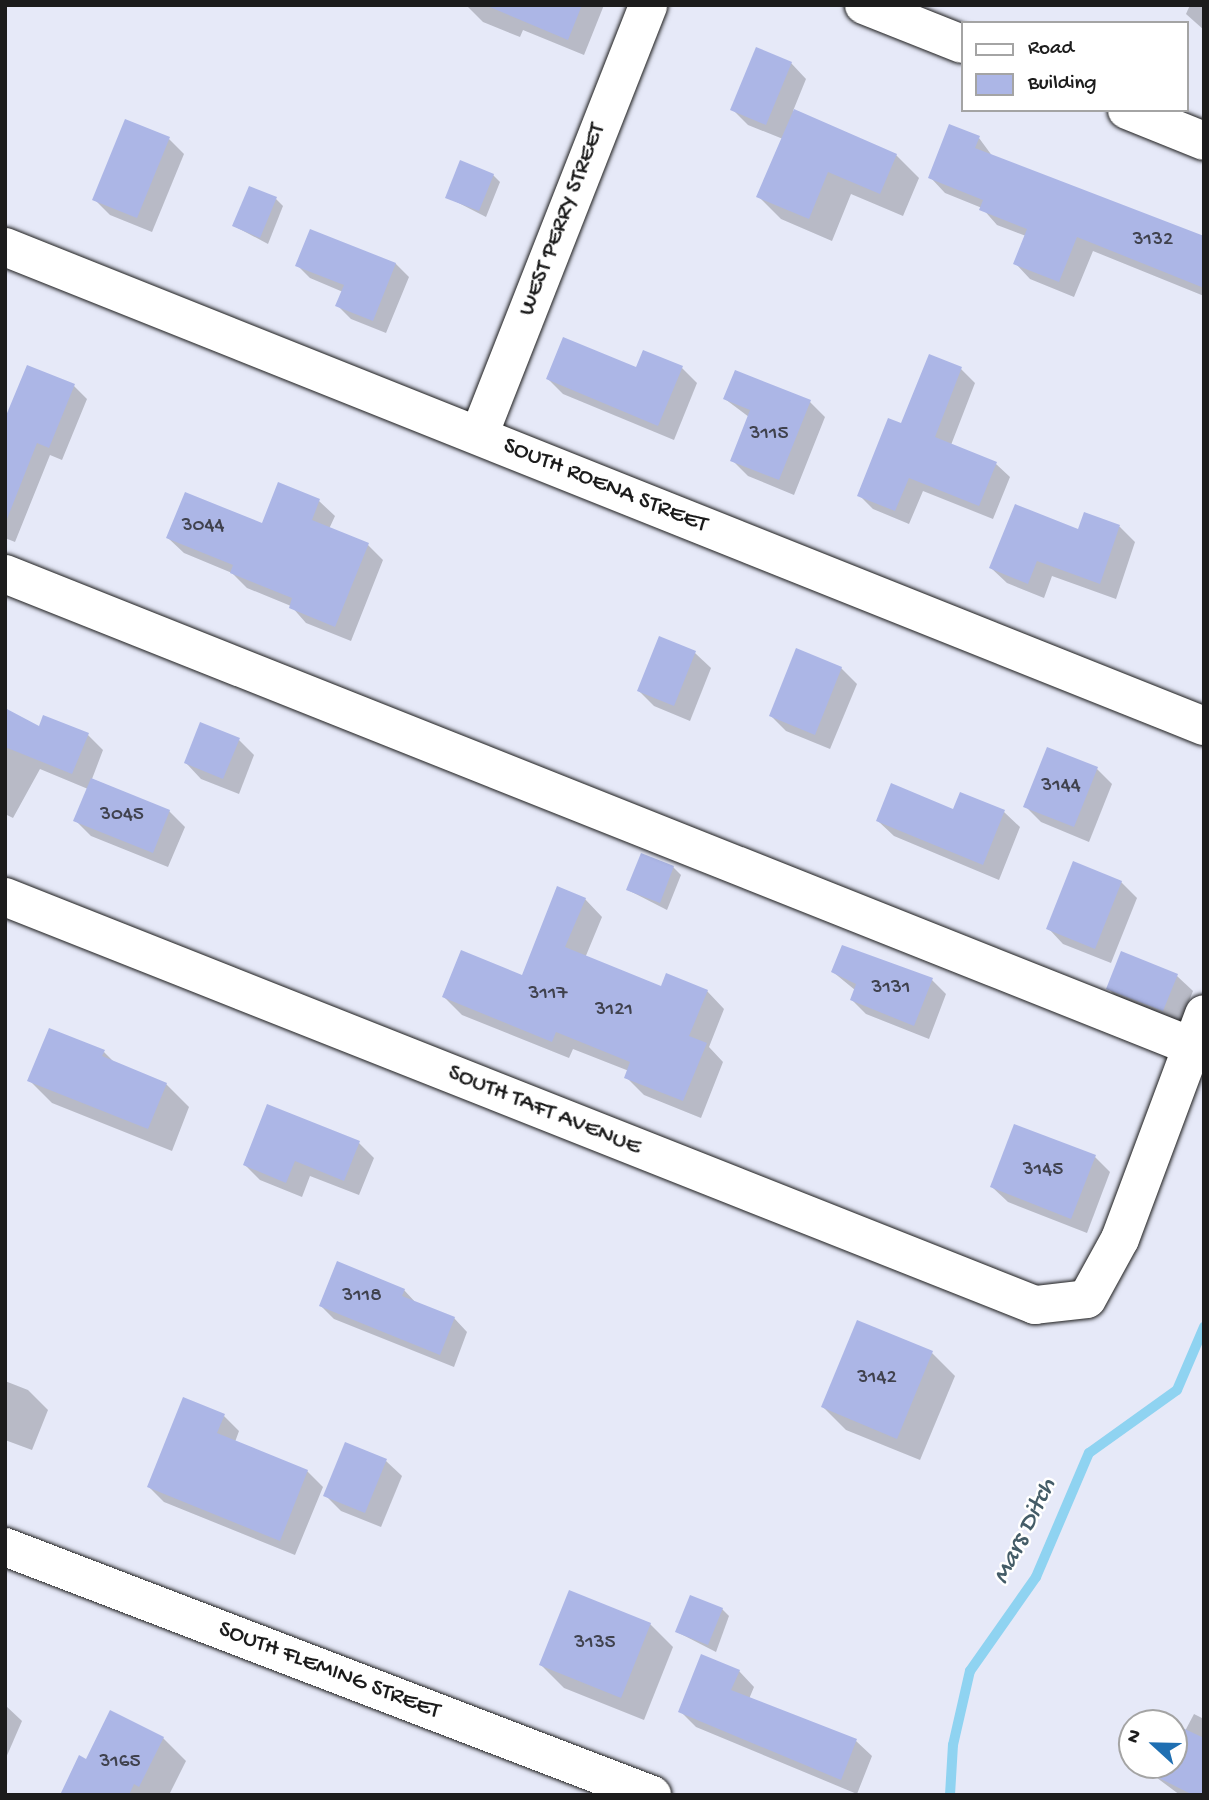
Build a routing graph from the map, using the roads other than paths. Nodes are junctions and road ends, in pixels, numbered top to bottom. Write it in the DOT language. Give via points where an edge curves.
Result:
graph roads {
  1 [pos="648,5"];
  2 [pos="864,5"];
  3 [pos="960,43"];
  4 [pos="1132,112"];
  5 [pos="1204,141"];
  6 [pos="5,247"];
  7 [pos="479,435"];
  8 [pos="5,574"];
  9 [pos="1204,726"];
  10 [pos="5,897"];
  11 [pos="1198,1030"];
  12 [pos="5,1547"];
  13 [pos="652,1795"];
  1 -- 7 [label="street, WEST PERRY STREET"];
  2 -- 3 [label="street"];
  4 -- 5 [label="street"];
  6 -- 7 [label="street, SOUTH ROENA STREET"];
  7 -- 9 [label="street, SOUTH ROENA STREET"];
  8 -- 11 [label="street"];
  10 -- 11 [label="street, SOUTH TAFT AVENUE" via="1035,1305 1087,1299 1120,1239"];
  12 -- 13 [label="street, SOUTH FLEMING STREET"];
}
